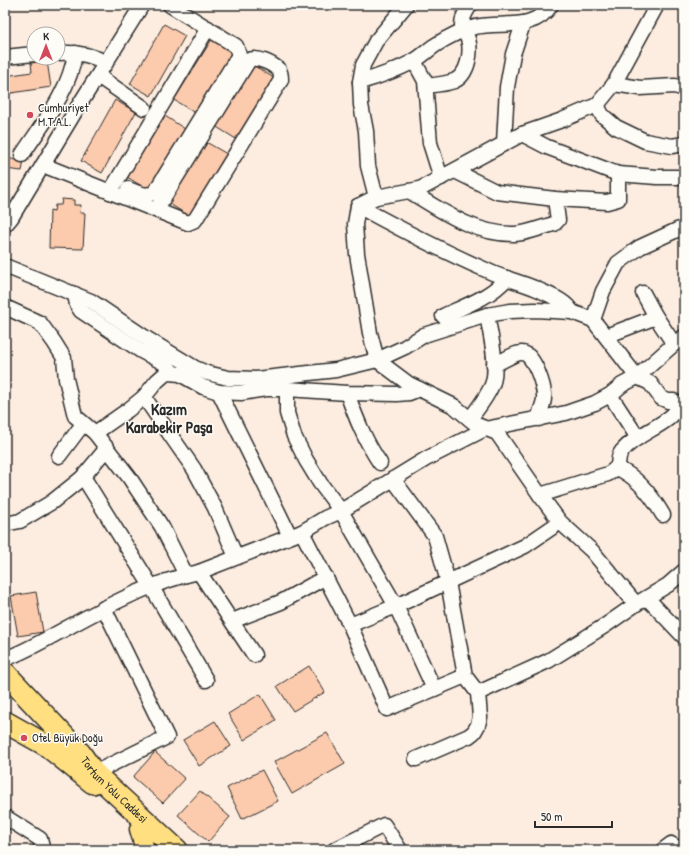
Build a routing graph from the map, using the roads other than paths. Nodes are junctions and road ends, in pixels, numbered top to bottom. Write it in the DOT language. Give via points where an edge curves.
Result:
graph roads {
  1 [pos="142,5"];
  2 [pos="170,5"];
  3 [pos="406,5"];
  4 [pos="470,5"];
  5 [pos="551,5"];
  6 [pos="657,5"];
  7 [pos="523,24"];
  8 [pos="208,28"];
  9 [pos="462,30"];
  10 [pos="66,53"];
  11 [pos="75,53"];
  12 [pos="26,55"];
  13 [pos="5,57"];
  14 [pos="414,61"];
  15 [pos="106,63"];
  16 [pos="98,76"];
  17 [pos="360,82"];
  18 [pos="614,84"];
  19 [pos="426,86"];
  20 [pos="684,89"];
  21 [pos="597,105"];
  22 [pos="144,108"];
  23 [pos="522,134"];
  24 [pos="504,143"];
  25 [pos="684,144"];
  26 [pos="22,155"];
  27 [pos="43,165"];
  28 [pos="455,171"];
  29 [pos="618,174"];
  30 [pos="684,177"];
  31 [pos="441,178"];
  32 [pos="112,188"];
  33 [pos="409,191"];
  34 [pos="376,197"];
  35 [pos="555,199"];
  36 [pos="358,206"];
  37 [pos="156,210"];
  38 [pos="7,220"];
  39 [pos="684,228"];
  40 [pos="5,266"];
  41 [pos="507,278"];
  42 [pos="643,293"];
  43 [pos="75,294"];
  44 [pos="5,307"];
  45 [pos="572,312"];
  46 [pos="487,314"];
  47 [pos="442,316"];
  48 [pos="656,317"];
  49 [pos="593,320"];
  50 [pos="606,336"];
  51 [pos="679,340"];
  52 [pos="377,360"];
  53 [pos="494,365"];
  54 [pos="173,372"];
  55 [pos="637,377"];
  56 [pos="287,389"];
  57 [pos="419,389"];
  58 [pos="219,392"];
  59 [pos="347,393"];
  60 [pos="610,395"];
  61 [pos="144,397"];
  62 [pos="683,405"];
  63 [pos="470,419"];
  64 [pos="539,419"];
  65 [pos="83,424"];
  66 [pos="485,429"];
  67 [pos="95,433"];
  68 [pos="638,438"];
  69 [pos="107,448"];
  70 [pos="59,456"];
  71 [pos="380,463"];
  72 [pos="617,468"];
  73 [pos="82,478"];
  74 [pos="393,479"];
  75 [pos="540,495"];
  76 [pos="341,511"];
  77 [pos="663,515"];
  78 [pos="560,522"];
  79 [pos="5,524"];
  80 [pos="296,534"];
  81 [pos="236,557"];
  82 [pos="684,571"];
  83 [pos="192,574"];
  84 [pos="326,577"];
  85 [pos="448,582"];
  86 [pos="151,586"];
  87 [pos="642,601"];
  88 [pos="396,606"];
  89 [pos="104,608"];
  90 [pos="232,621"];
  91 [pos="350,625"];
  92 [pos="684,637"];
  93 [pos="254,655"];
  94 [pos="5,659"];
  95 [pos="5,673"];
  96 [pos="465,676"];
  97 [pos="206,680"];
  98 [pos="434,689"];
  99 [pos="478,693"];
  100 [pos="5,722"];
  101 [pos="416,759"];
  102 [pos="94,773"];
  103 [pos="5,817"];
  104 [pos="139,829"];
  105 [pos="42,850"];
  106 [pos="145,850"];
  107 [pos="160,850"];
  108 [pos="177,850"];
  109 [pos="334,850"];
  110 [pos="400,850"];
  111 [pos="662,850"];
  112 [pos="681,850"];
  1 -- 15 [label="street"];
  2 -- 8 [label="street"];
  3 -- 17 [label="street" via="376,41 363,65"];
  4 -- 9 [label="street" via="463,19"];
  5 -- 7 [label="street" via="540,17"];
  6 -- 18 [label="street"];
  7 -- 9 [label="street" via="476,26"];
  7 -- 24 [label="street" via="512,54 507,87"];
  8 -- 32 [label="street"];
  8 -- 32 [label="street" via="236,46 238,57 155,192 144,195"];
  9 -- 14 [label="street" via="435,45"];
  9 -- 19 [label="street" via="467,37 469,51 461,76 455,80"];
  10 -- 11 [label="street"];
  11 -- 15 [label="street" via="92,56"];
  11 -- 26 [label="street" via="72,71 62,94"];
  12 -- 13 [label="street"];
  14 -- 17 [label="street"];
  14 -- 19 [label="street" via="426,81"];
  15 -- 16 [label="street"];
  16 -- 22 [label="street"];
  16 -- 27 [label="street"];
  17 -- 34 [label="street" via="368,166"];
  18 -- 20 [label="street" via="640,88 675,86"];
  18 -- 21 [label="street"];
  19 -- 31 [label="street" via="430,143"];
  21 -- 23 [label="street"];
  21 -- 25 [label="street" via="602,115 616,127 645,141 672,146"];
  23 -- 24 [label="street"];
  23 -- 29 [label="street" via="547,147"];
  24 -- 28 [label="street"];
  27 -- 32 [label="street"];
  27 -- 38 [label="street"];
  28 -- 31 [label="street"];
  28 -- 35 [label="street" via="497,192"];
  29 -- 30 [label="street"];
  29 -- 35 [label="street" via="618,199 607,202"];
  31 -- 33 [label="street" via="420,190"];
  32 -- 37 [label="street"];
  33 -- 34 [label="street"];
  33 -- 35 [label="street" via="457,220 491,232 517,234 554,224 558,220"];
  34 -- 36 [label="street"];
  36 -- 41 [label="street" via="445,252"];
  36 -- 52 [label="street" via="355,224 357,254"];
  37 -- 37 [label="street" via="188,223 195,220 281,80 278,70 259,58 249,60"];
  39 -- 49 [label="street" via="640,247 618,263 603,291"];
  40 -- 43 [label="street"];
  41 -- 45 [label="street" via="560,301"];
  41 -- 47 [label="street" via="501,286"];
  42 -- 48 [label="street"];
  43 -- 52 [label="street" via="91,301 195,368 228,378 256,379 336,370"];
  43 -- 54 [label="street" via="81,311 141,351 166,364"];
  44 -- 65 [label="street" via="40,323 54,342 64,358 74,416"];
  45 -- 46 [label="street" via="535,310"];
  45 -- 49 [label="street"];
  46 -- 52 [label="street" via="424,336"];
  46 -- 53 [label="street"];
  48 -- 50 [label="street"];
  48 -- 51 [label="street"];
  49 -- 50 [label="street"];
  50 -- 55 [label="street"];
  51 -- 55 [label="street"];
  52 -- 57 [label="street"];
  53 -- 63 [label="street" via="493,384"];
  53 -- 64 [label="street" via="519,353 529,356 539,374 544,392"];
  54 -- 58 [label="street"];
  54 -- 61 [label="street" via="165,374"];
  55 -- 60 [label="street"];
  55 -- 62 [label="street" via="650,383 661,398"];
  56 -- 58 [label="street"];
  56 -- 59 [label="street"];
  56 -- 76 [label="street" via="287,413 294,436 320,483"];
  57 -- 59 [label="street" via="397,394"];
  57 -- 63 [label="street" via="454,406"];
  58 -- 80 [label="street"];
  59 -- 71 [label="street" via="368,446"];
  60 -- 64 [label="street" via="566,413"];
  60 -- 68 [label="street"];
  61 -- 67 [label="street"];
  61 -- 81 [label="street" via="194,469 215,508"];
  62 -- 68 [label="street" via="669,418"];
  63 -- 66 [label="street"];
  64 -- 66 [label="street"];
  65 -- 67 [label="street"];
  65 -- 70 [label="street"];
  66 -- 74 [label="street"];
  66 -- 75 [label="street" via="497,433"];
  67 -- 69 [label="street"];
  68 -- 72 [label="street" via="622,451"];
  69 -- 73 [label="street"];
  69 -- 83 [label="street"];
  72 -- 75 [label="street" via="608,474"];
  72 -- 77 [label="street" via="637,480"];
  73 -- 79 [label="street" via="52,502 20,521"];
  73 -- 86 [label="street"];
  74 -- 76 [label="street"];
  74 -- 85 [label="street" via="435,536"];
  75 -- 78 [label="street"];
  76 -- 80 [label="street"];
  76 -- 88 [label="street"];
  78 -- 85 [label="street" via="525,546"];
  78 -- 87 [label="street"];
  80 -- 81 [label="street"];
  80 -- 84 [label="street"];
  81 -- 83 [label="street"];
  82 -- 87 [label="street" via="668,585"];
  83 -- 86 [label="street"];
  83 -- 90 [label="street"];
  84 -- 90 [label="street" via="281,602"];
  84 -- 91 [label="street"];
  85 -- 88 [label="street"];
  85 -- 96 [label="street"];
  86 -- 89 [label="street"];
  86 -- 97 [label="street"];
  87 -- 92 [label="street"];
  87 -- 99 [label="street" via="548,660"];
  88 -- 91 [label="street"];
  88 -- 98 [label="street"];
  89 -- 94 [label="street" via="23,653"];
  89 -- 102 [label="street" via="167,737"];
  90 -- 93 [label="street"];
  91 -- 98 [label="street" via="387,709"];
  95 -- 102 [label="highway, Tortum Yolu Caddesi" via="80,753"];
  96 -- 98 [label="street"];
  96 -- 99 [label="street"];
  99 -- 101 [label="street" via="480,718 474,732"];
  100 -- 104 [label="highway, Tortum Yolu Caddesi" via="46,745 96,786"];
  102 -- 108 [label="highway, Tortum Yolu Caddesi"];
  103 -- 105 [label="street" via="40,839"];
  104 -- 106 [label="main road"];
  104 -- 107 [label="highway, Tortum Yolu Caddesi"];
  109 -- 110 [label="street" via="384,825"];
  111 -- 112 [label="street" via="671,844"];
}
